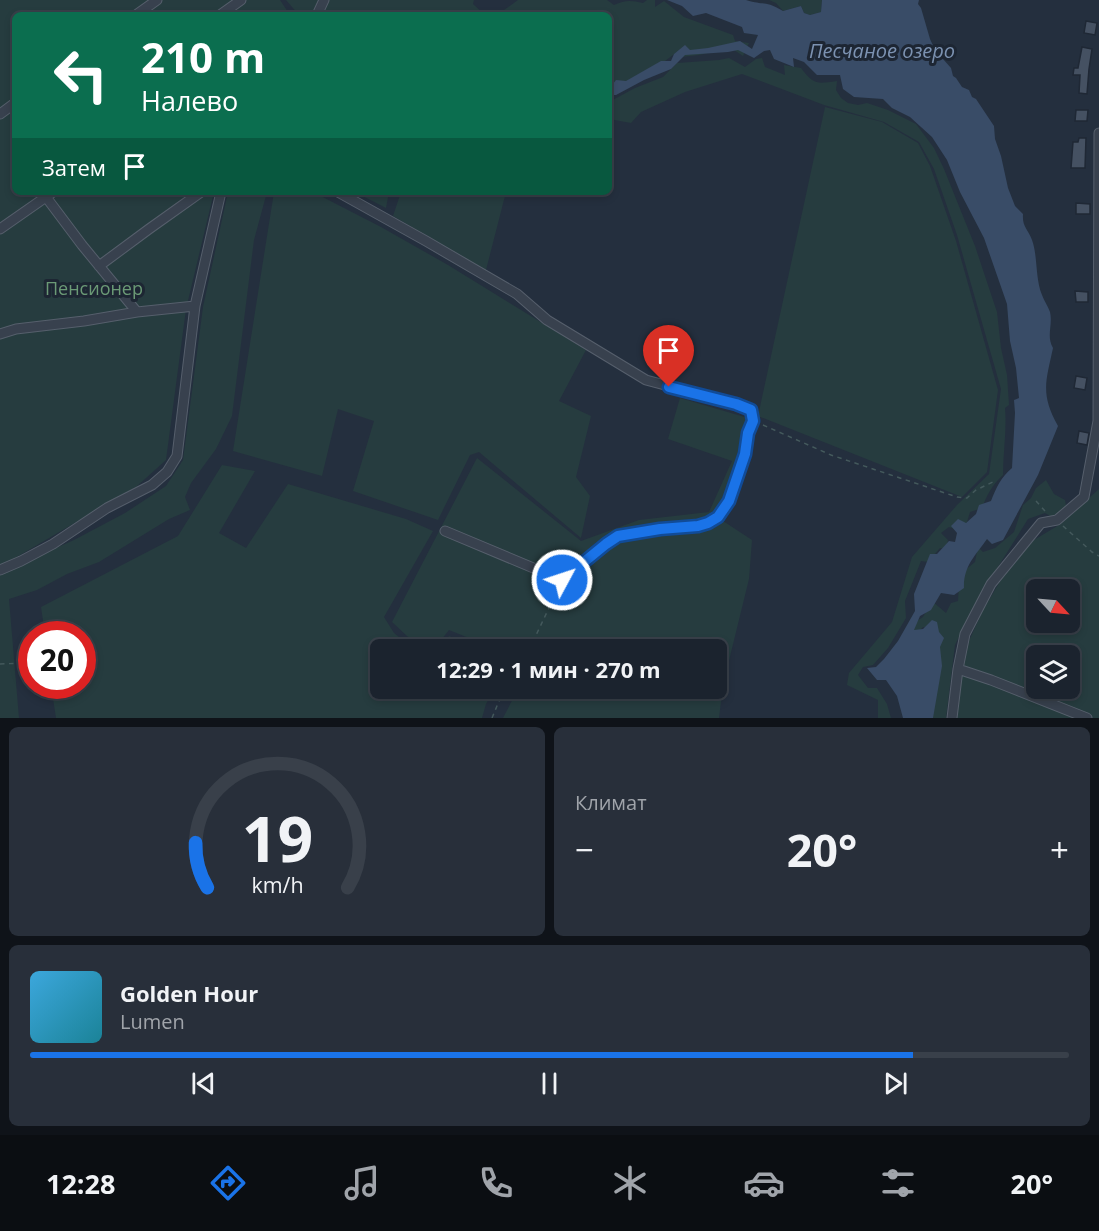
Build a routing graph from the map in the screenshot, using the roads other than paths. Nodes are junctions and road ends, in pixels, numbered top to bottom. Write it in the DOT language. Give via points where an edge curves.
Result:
graph roads {
  1 [pos="157,0"];
  2 [pos="241,0"];
  3 [pos="140,12"];
  4 [pos="224,12"];
  5 [pos="1099,134"];
  6 [pos="48,195"];
  7 [pos="50,195"];
  8 [pos="197,195"];
  9 [pos="220,195"];
  10 [pos="343,195"];
  11 [pos="0,229"];
  12 [pos="99,266"];
  13 [pos="195,306"];
  14 [pos="136,312"];
  15 [pos="0,334"];
  16 [pos="1099,421"];
  17 [pos="445,531"];
  18 [pos="0,570"];
  19 [pos="958,669"];
  20 [pos="952,718"];
  21 [pos="1087,718"];
  1 -- 3 [label="street"];
  2 -- 4 [label="street"];
  5 -- 16 [label="street"];
  6 -- 11 [label="street"];
  7 -- 12 [label="street"];
  8 -- 12 [label="street"];
  9 -- 13 [label="street"];
  10 -- 17 [label="street" via="517,294 547,320 646,380 751,410 753,421 729,501 718,517 708,523 618,536 562,580"];
  12 -- 14 [label="street"];
  13 -- 14 [label="street"];
  13 -- 18 [label="street" via="177,456 167,471 152,485 106,508 53,544"];
  14 -- 15 [label="street"];
  16 -- 19 [label="street" via="1084,497 1057,520 1041,522 991,584 964,634"];
  19 -- 20 [label="street"];
  19 -- 21 [label="street"];
}
